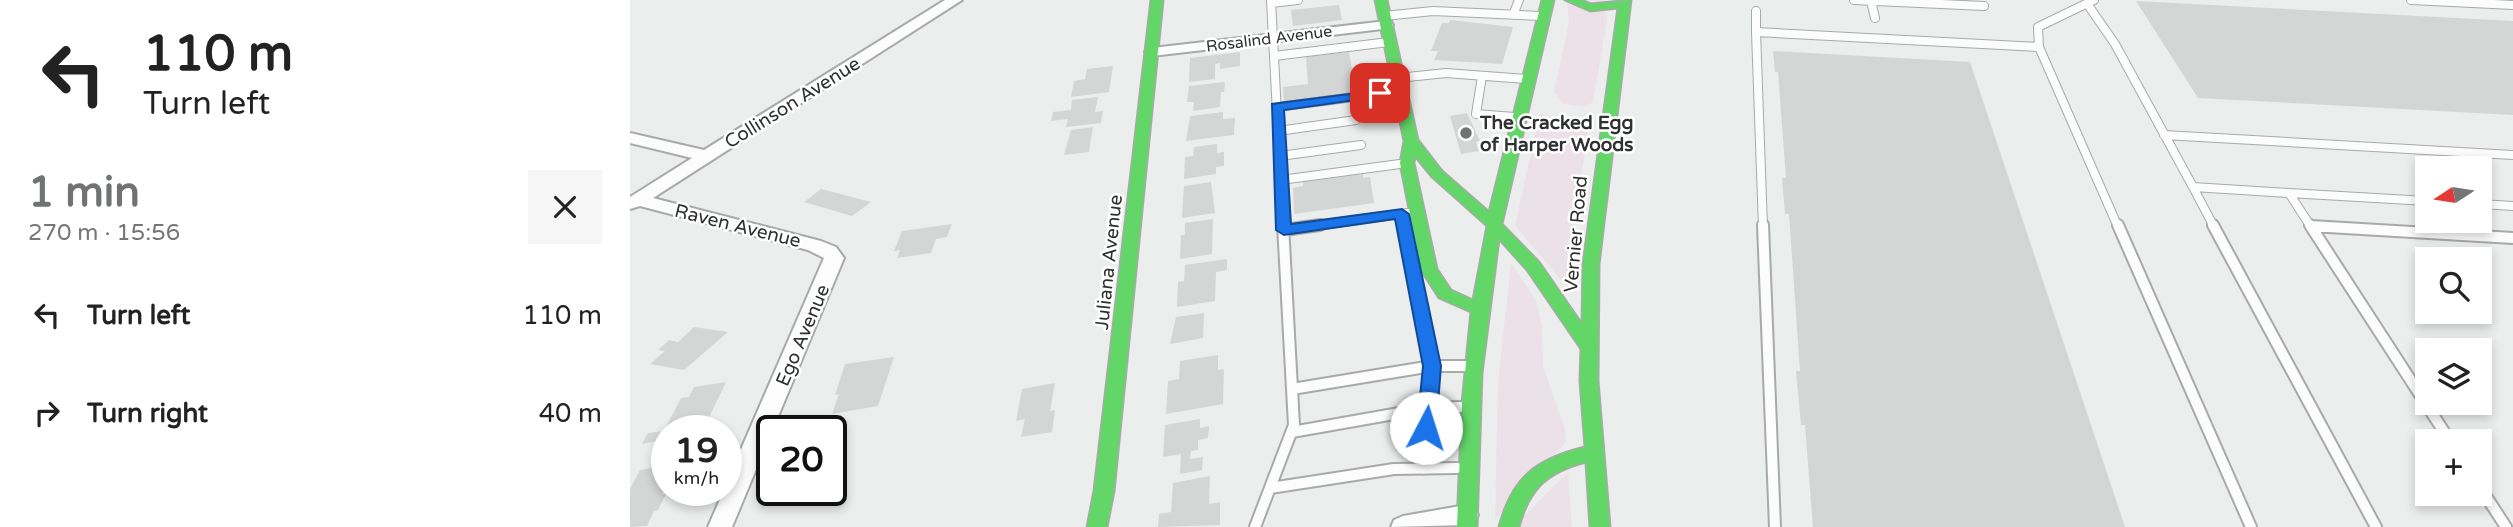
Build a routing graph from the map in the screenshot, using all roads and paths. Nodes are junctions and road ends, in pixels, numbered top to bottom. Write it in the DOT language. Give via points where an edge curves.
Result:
graph roads {
  1 [pos="955,0"];
  2 [pos="1157,0"];
  3 [pos="1298,0"];
  4 [pos="1519,0"];
  5 [pos="1572,0"];
  6 [pos="1854,0"];
  7 [pos="2411,0"];
  8 [pos="1871,1"];
  9 [pos="1271,2"];
  10 [pos="1625,2"];
  11 [pos="2091,3"];
  12 [pos="2513,5"];
  13 [pos="1984,6"];
  14 [pos="1546,8"];
  15 [pos="1756,10"];
  16 [pos="1384,14"];
  17 [pos="1513,15"];
  18 [pos="1875,18"];
  19 [pos="1756,32"];
  20 [pos="1273,37"];
  21 [pos="1389,42"];
  22 [pos="2039,47"];
  23 [pos="1152,52"];
  24 [pos="1274,56"];
  25 [pos="1482,76"];
  26 [pos="1529,79"];
  27 [pos="1399,85"];
  28 [pos="1277,107"];
  29 [pos="1520,117"];
  30 [pos="1356,120"];
  31 [pos="1278,131"];
  32 [pos="2164,135"];
  33 [pos="630,138"];
  34 [pos="1411,141"];
  35 [pos="1361,145"];
  36 [pos="2513,155"];
  37 [pos="706,156"];
  38 [pos="1280,156"];
  39 [pos="1407,163"];
  40 [pos="1281,180"];
  41 [pos="2193,187"];
  42 [pos="2290,193"];
  43 [pos="2415,200"];
  44 [pos="634,202"];
  45 [pos="2492,205"];
  46 [pos="2513,206"];
  47 [pos="1409,213"];
  48 [pos="1495,225"];
  49 [pos="2311,226"];
  50 [pos="1284,230"];
  51 [pos="2513,238"];
  52 [pos="834,258"];
  53 [pos="1480,309"];
  54 [pos="1589,348"];
  55 [pos="1432,366"];
  56 [pos="1474,366"];
  57 [pos="1292,389"];
  58 [pos="1471,407"];
  59 [pos="1428,408"];
  60 [pos="2442,429"];
  61 [pos="1292,432"];
  62 [pos="1593,453"];
  63 [pos="1468,467"];
  64 [pos="1423,469"];
  65 [pos="1270,488"];
  66 [pos="2492,505"];
  67 [pos="1467,521"];
  68 [pos="720,527"];
  69 [pos="1097,527"];
  70 [pos="1255,527"];
  71 [pos="1403,527"];
  72 [pos="1509,527"];
  73 [pos="1600,527"];
  74 [pos="1775,527"];
  75 [pos="2252,527"];
  76 [pos="2376,527"];
  77 [pos="2506,527"];
  1 -- 37 [label="street, Collinson Avenue"];
  2 -- 23 [label="main road, Juliana Avenue"];
  3 -- 9 [label="lane"];
  4 -- 17 [label="lane"];
  5 -- 10 [label="main road" via="1592,8"];
  6 -- 8 [label="lane"];
  7 -- 12 [label="lane"];
  8 -- 13 [label="lane"];
  8 -- 18 [label="lane"];
  9 -- 20 [label="lane"];
  10 -- 54 [label="main road, Vernier Road" via="1594,229"];
  11 -- 22 [label="lane" via="2038,27"];
  11 -- 32 [label="lane"];
  14 -- 17 [label="lane"];
  14 -- 26 [label="main road"];
  15 -- 19 [label="lane"];
  16 -- 17 [label="lane"];
  16 -- 20 [label="street, Rosalind Avenue"];
  16 -- 21 [label="main road"];
  19 -- 22 [label="lane"];
  19 -- 74 [label="lane"];
  20 -- 23 [label="street, Rosalind Avenue"];
  20 -- 24 [label="lane"];
  21 -- 24 [label="lane"];
  21 -- 27 [label="main road"];
  22 -- 75 [label="lane"];
  23 -- 69 [label="main road, Juliana Avenue"];
  24 -- 28 [label="lane"];
  25 -- 26 [label="lane"];
  25 -- 27 [label="lane" via="1446,73"];
  25 -- 29 [label="lane" via="1476,114"];
  26 -- 29 [label="main road"];
  27 -- 28 [label="lane"];
  27 -- 34 [label="main road"];
  28 -- 31 [label="lane"];
  29 -- 48 [label="main road"];
  30 -- 31 [label="lane"];
  31 -- 38 [label="lane"];
  32 -- 36 [label="lane"];
  32 -- 41 [label="lane"];
  33 -- 37 [label="street"];
  34 -- 39 [label="main road"];
  34 -- 48 [label="main road" via="1437,174"];
  35 -- 38 [label="lane"];
  37 -- 44 [label="street, Collinson Avenue"];
  38 -- 40 [label="lane"];
  39 -- 40 [label="lane"];
  39 -- 47 [label="main road"];
  40 -- 50 [label="lane"];
  41 -- 42 [label="lane"];
  41 -- 76 [label="lane"];
  42 -- 43 [label="lane"];
  42 -- 49 [label="lane"];
  44 -- 52 [label="street, Raven Avenue" via="814,245"];
  45 -- 46 [label="lane"];
  47 -- 50 [label="lane"];
  47 -- 53 [label="main road" via="1432,278 1454,299"];
  47 -- 55 [label="lane"];
  48 -- 53 [label="main road"];
  48 -- 54 [label="main road" via="1533,266"];
  49 -- 51 [label="lane"];
  49 -- 60 [label="lane"];
  50 -- 57 [label="lane"];
  52 -- 68 [label="street, Ego Avenue"];
  53 -- 56 [label="main road"];
  54 -- 62 [label="main road, Vernier Road"];
  55 -- 56 [label="lane"];
  55 -- 57 [label="lane"];
  55 -- 59 [label="lane"];
  56 -- 58 [label="main road"];
  57 -- 61 [label="lane"];
  58 -- 59 [label="lane"];
  58 -- 63 [label="main road"];
  59 -- 61 [label="lane"];
  59 -- 64 [label="lane"];
  61 -- 65 [label="lane"];
  62 -- 72 [label="main road" via="1560,460 1533,477 1515,500"];
  62 -- 73 [label="main road, Vernier Road"];
  63 -- 64 [label="lane"];
  63 -- 67 [label="main road"];
  64 -- 65 [label="lane" via="1394,468"];
  65 -- 70 [label="lane"];
  66 -- 77 [label="lane"];
  67 -- 71 [label="street"];
}
